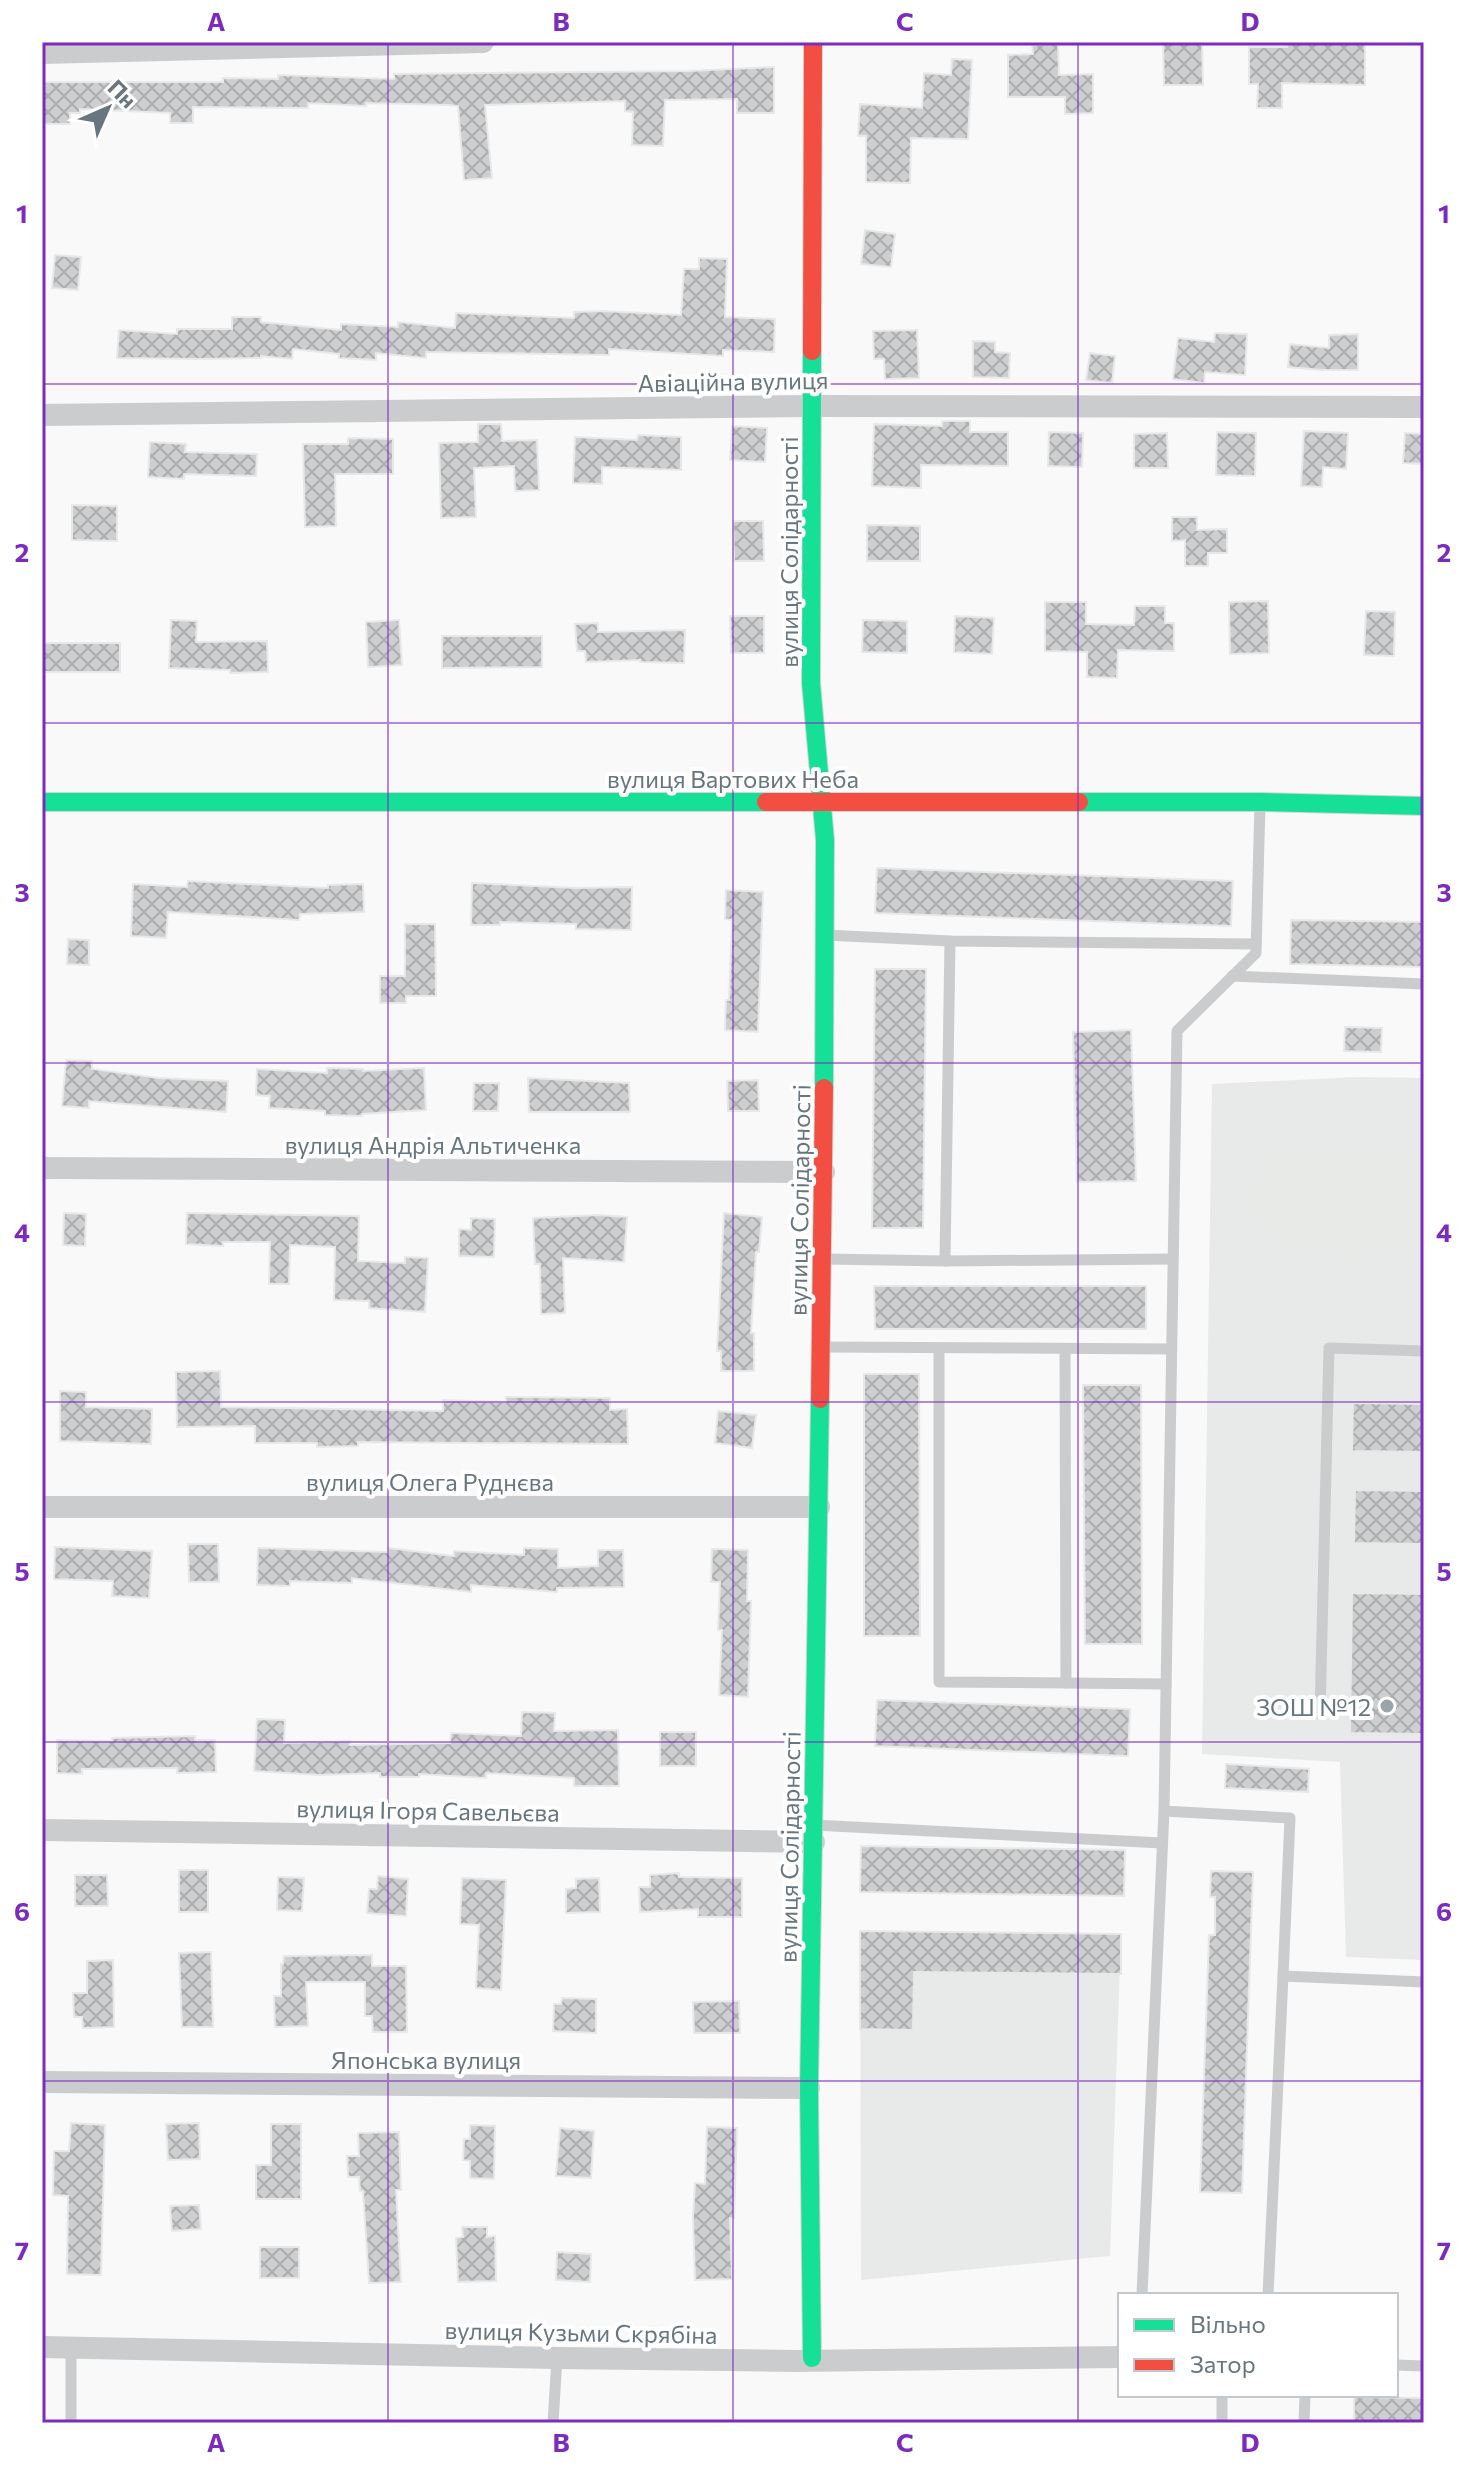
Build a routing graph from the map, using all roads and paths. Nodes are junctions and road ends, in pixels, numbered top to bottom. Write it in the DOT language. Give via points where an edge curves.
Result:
graph roads {
  1 [pos="483,42"];
  2 [pos="813,42"];
  3 [pos="414,44"];
  4 [pos="42,53"];
  5 [pos="813,406"];
  6 [pos="1424,407"];
  7 [pos="42,415"];
  8 [pos="42,802"];
  9 [pos="824,802"];
  10 [pos="1260,802"];
  11 [pos="1424,806"];
  12 [pos="825,935"];
  13 [pos="950,941"];
  14 [pos="1256,944"];
  15 [pos="1232,976"];
  16 [pos="1424,984"];
  17 [pos="42,1168"];
  18 [pos="824,1172"];
  19 [pos="823,1259"];
  20 [pos="1173,1259"];
  21 [pos="945,1261"];
  22 [pos="821,1347"];
  23 [pos="939,1348"];
  24 [pos="1065,1349"];
  25 [pos="1171,1349"];
  26 [pos="1424,1351"];
  27 [pos="42,1507"];
  28 [pos="819,1507"];
  29 [pos="1066,1683"];
  30 [pos="1166,1684"];
  31 [pos="1320,1714"];
  32 [pos="1164,1811"];
  33 [pos="42,1830"];
  34 [pos="814,1833"];
  35 [pos="1162,1843"];
  36 [pos="1283,1976"];
  37 [pos="1424,1982"];
  38 [pos="42,2082"];
  39 [pos="809,2088"];
  40 [pos="1142,2293"];
  41 [pos="1268,2293"];
  42 [pos="42,2347"];
  43 [pos="71,2348"];
  44 [pos="1118,2357"];
  45 [pos="557,2358"];
  46 [pos="812,2358"];
  47 [pos="1398,2365"];
  48 [pos="1424,2366"];
  49 [pos="1222,2397"];
  50 [pos="1305,2397"];
  51 [pos="71,2423"];
  52 [pos="553,2423"];
  53 [pos="1222,2423"];
  54 [pos="1304,2423"];
  1 -- 3 [label="street"];
  2 -- 5 [label="street, вулиця Солідарності"];
  3 -- 4 [label="street"];
  5 -- 6 [label="street, Авіаційна вулиця"];
  5 -- 7 [label="street, Авіаційна вулиця"];
  5 -- 9 [label="street, вулиця Солідарності" via="811,683"];
  8 -- 9 [label="street, вулиця Вартових Неба"];
  9 -- 10 [label="street, вулиця Вартових Неба"];
  9 -- 12 [label="street, вулиця Солідарності"];
  10 -- 11 [label="street, вулиця Вартових Неба"];
  10 -- 14 [label="lane"];
  12 -- 13 [label="lane"];
  12 -- 18 [label="street, вулиця Солідарності"];
  13 -- 14 [label="lane"];
  13 -- 21 [label="lane"];
  14 -- 15 [label="lane" via="1256,953"];
  15 -- 16 [label="lane"];
  15 -- 20 [label="lane" via="1177,1031"];
  17 -- 18 [label="street, вулиця Андрія Альтиченка"];
  18 -- 19 [label="street, вулиця Солідарності"];
  19 -- 21 [label="lane"];
  19 -- 22 [label="street, вулиця Солідарності"];
  20 -- 21 [label="lane"];
  20 -- 25 [label="lane"];
  22 -- 23 [label="lane"];
  22 -- 28 [label="street, вулиця Солідарності"];
  23 -- 24 [label="lane"];
  23 -- 29 [label="lane" via="939,1682"];
  24 -- 25 [label="lane"];
  24 -- 29 [label="lane"];
  25 -- 30 [label="lane"];
  26 -- 31 [label="lane" via="1329,1348"];
  27 -- 28 [label="street, вулиця Олега Руднєва"];
  28 -- 34 [label="street, вулиця Солідарності"];
  29 -- 30 [label="lane"];
  30 -- 32 [label="lane"];
  32 -- 35 [label="lane"];
  32 -- 36 [label="lane" via="1290,1818"];
  33 -- 34 [label="street, вулиця Ігоря Савельєва"];
  34 -- 35 [label="lane"];
  34 -- 39 [label="street, вулиця Солідарності"];
  35 -- 40 [label="lane"];
  36 -- 37 [label="lane"];
  36 -- 41 [label="lane"];
  38 -- 39 [label="street, Японська вулиця"];
  39 -- 46 [label="street, вулиця Солідарності"];
  42 -- 43 [label="street, вулиця Кузьми Скрябіна"];
  43 -- 45 [label="street, вулиця Кузьми Скрябіна"];
  43 -- 51 [label="lane"];
  44 -- 45 [label="street, вулиця Кузьми Скрябіна"];
  45 -- 52 [label="lane"];
  47 -- 48 [label="lane"];
  49 -- 53 [label="lane"];
  50 -- 54 [label="lane"];
}
